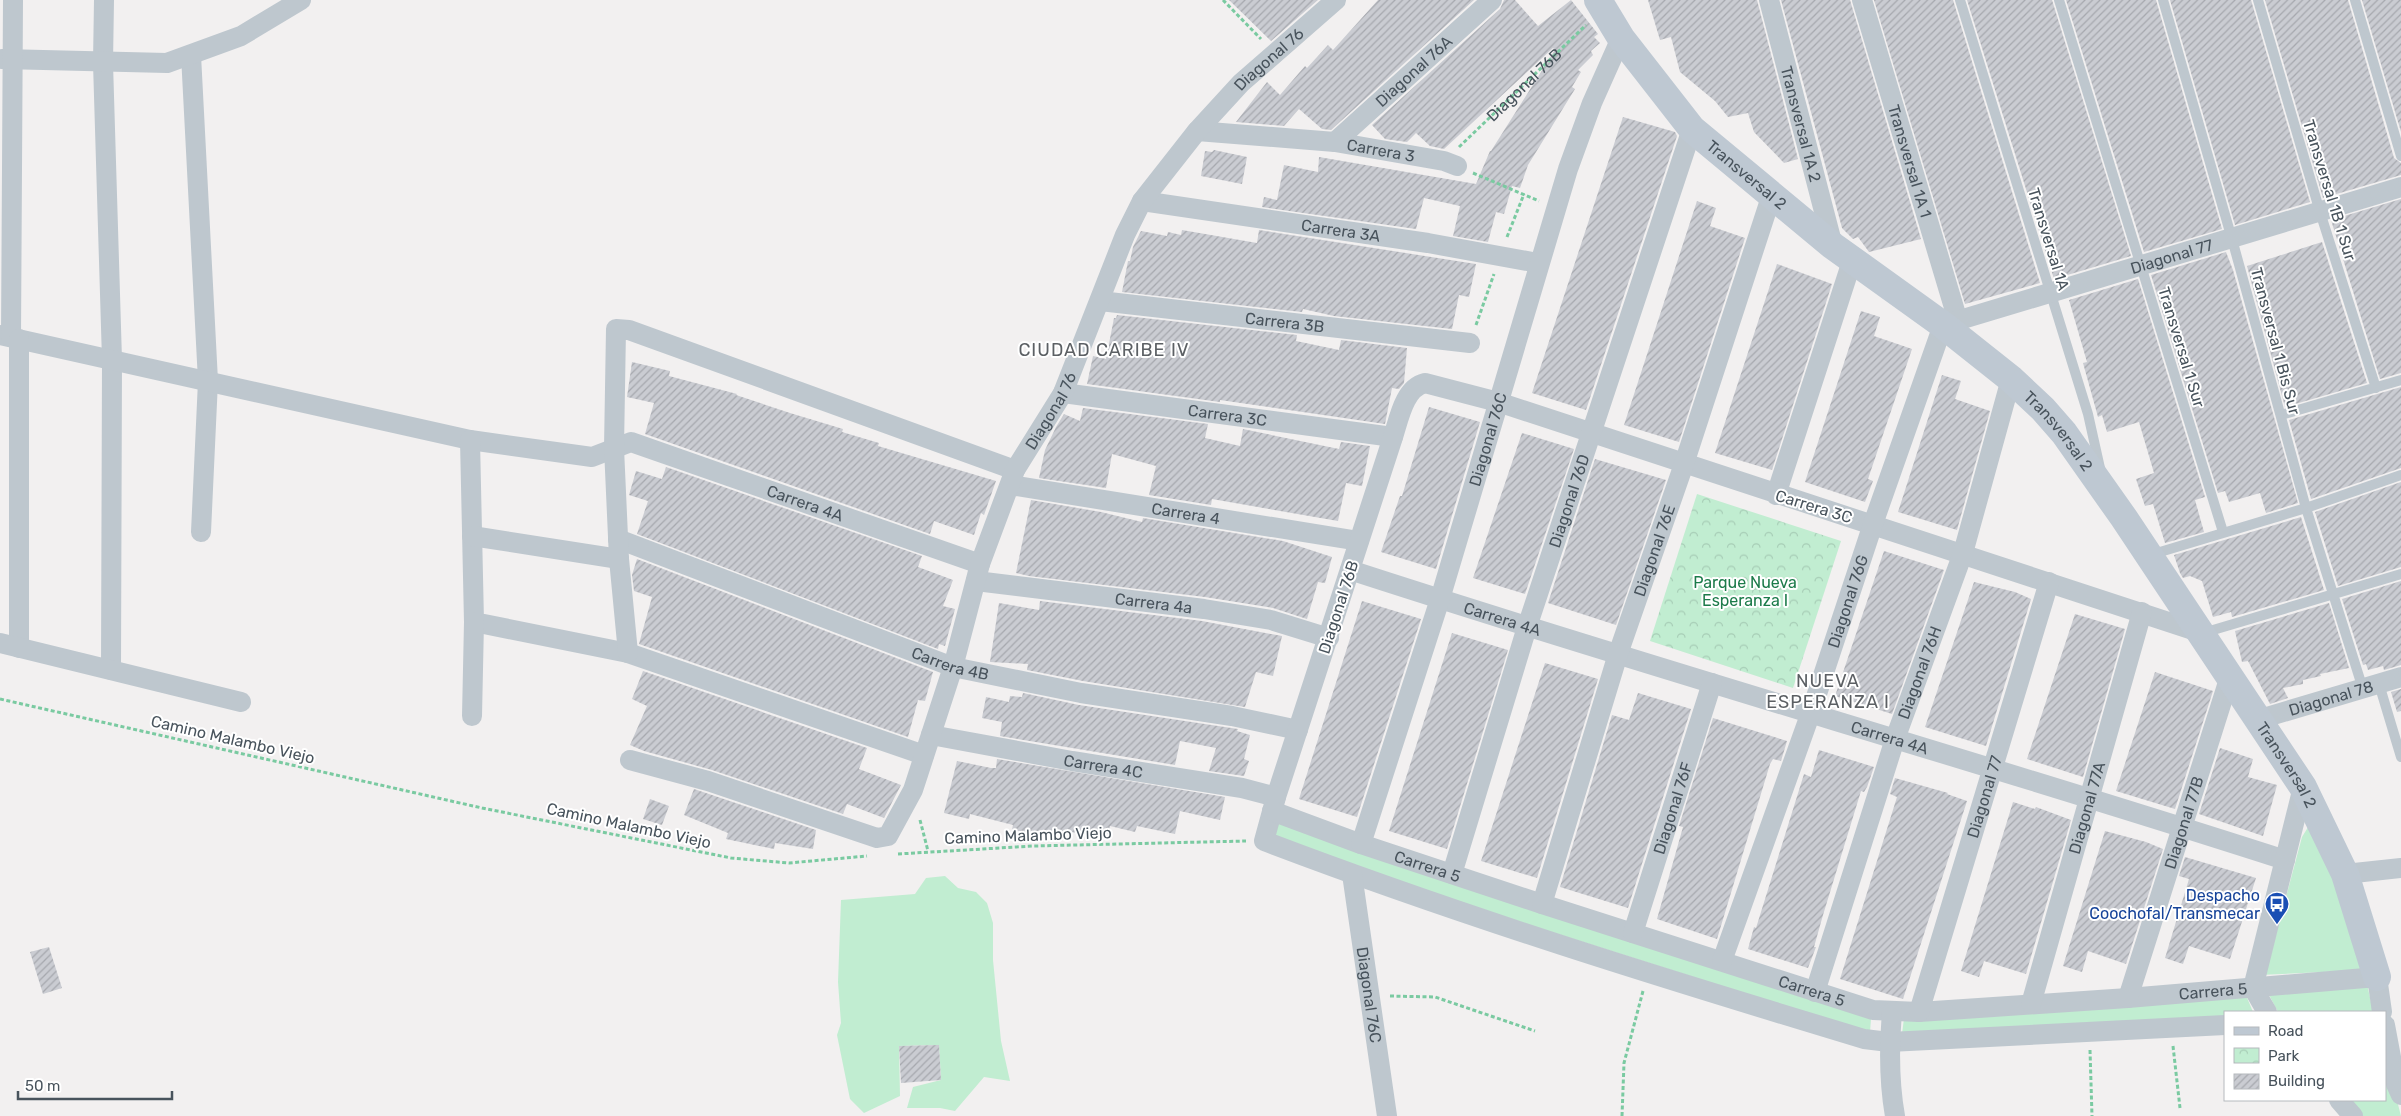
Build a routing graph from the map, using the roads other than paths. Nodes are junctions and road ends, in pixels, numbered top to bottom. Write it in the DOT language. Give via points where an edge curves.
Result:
graph roads {
  1 [pos="13,0"];
  2 [pos="104,0"];
  3 [pos="301,0"];
  4 [pos="1336,0"];
  5 [pos="1492,0"];
  6 [pos="1769,0"];
  7 [pos="1862,0"];
  8 [pos="1960,0"];
  9 [pos="2059,0"];
  10 [pos="2163,0"];
  11 [pos="2258,0"];
  12 [pos="2355,0"];
  13 [pos="1601,4"];
  14 [pos="1621,38"];
  15 [pos="191,54"];
  16 [pos="7,60"];
  17 [pos="103,63"];
  18 [pos="1692,129"];
  19 [pos="1197,131"];
  20 [pos="1336,142"];
  21 [pos="2401,156"];
  22 [pos="1450,164"];
  23 [pos="2401,187"];
  24 [pos="1771,197"];
  25 [pos="1142,201"];
  26 [pos="2320,212"];
  27 [pos="2232,239"];
  28 [pos="1842,253"];
  29 [pos="1538,263"];
  30 [pos="2141,267"];
  31 [pos="2050,293"];
  32 [pos="1100,300"];
  33 [pos="1951,323"];
  34 [pos="10,337"];
  35 [pos="1470,343"];
  36 [pos="112,360"];
  37 [pos="2011,379"];
  38 [pos="2401,380"];
  39 [pos="208,381"];
  40 [pos="1425,383"];
  41 [pos="2376,388"];
  42 [pos="1063,393"];
  43 [pos="1498,402"];
  44 [pos="2280,415"];
  45 [pos="1591,434"];
  46 [pos="1392,437"];
  47 [pos="470,440"];
  48 [pos="622,445"];
  49 [pos="1684,464"];
  50 [pos="2401,475"];
  51 [pos="1013,478"];
  52 [pos="2104,488"];
  53 [pos="1776,495"];
  54 [pos="2306,508"];
  55 [pos="1873,524"];
  56 [pos="201,532"];
  57 [pos="2223,532"];
  58 [pos="472,536"];
  59 [pos="618,539"];
  60 [pos="1359,541"];
  61 [pos="1963,553"];
  62 [pos="2149,555"];
  63 [pos="619,560"];
  64 [pos="1350,570"];
  65 [pos="978,572"];
  66 [pos="2401,574"];
  67 [pos="2049,582"];
  68 [pos="2332,596"];
  69 [pos="1440,600"];
  70 [pos="2142,612"];
  71 [pos="474,622"];
  72 [pos="1527,627"];
  73 [pos="2202,633"];
  74 [pos="1329,638"];
  75 [pos="9,646"];
  76 [pos="628,653"];
  77 [pos="1618,654"];
  78 [pos="953,667"];
  79 [pos="112,670"];
  80 [pos="2230,676"];
  81 [pos="2401,677"];
  82 [pos="1712,683"];
  83 [pos="2371,687"];
  84 [pos="241,702"];
  85 [pos="1811,712"];
  86 [pos="472,716"];
  87 [pos="2260,719"];
  88 [pos="1298,730"];
  89 [pos="932,735"];
  90 [pos="1895,739"];
  91 [pos="924,755"];
  92 [pos="2401,757"];
  93 [pos="630,760"];
  94 [pos="1992,768"];
  95 [pos="2303,788"];
  96 [pos="2090,797"];
  97 [pos="1274,804"];
  98 [pos="2184,828"];
  99 [pos="1264,841"];
  100 [pos="1361,844"];
  101 [pos="2285,860"];
  102 [pos="2401,868"];
  103 [pos="1352,874"];
  104 [pos="1452,874"];
  105 [pos="2345,874"];
  106 [pos="1542,904"];
  107 [pos="1632,933"];
  108 [pos="1722,961"];
  109 [pos="2377,977"];
  110 [pos="2253,988"];
  111 [pos="1815,992"];
  112 [pos="2128,998"];
  113 [pos="2031,1004"];
  114 [pos="2267,1011"];
  115 [pos="2382,1011"];
  116 [pos="1892,1012"];
  117 [pos="1919,1012"];
  118 [pos="2224,1025"];
  119 [pos="2386,1030"];
  120 [pos="1889,1042"];
  121 [pos="2401,1095"];
  122 [pos="2340,1101"];
  123 [pos="1387,1116"];
  124 [pos="1895,1116"];
  125 [pos="2353,1116"];
  1 -- 16 [label="street"];
  2 -- 17 [label="street"];
  3 -- 15 [label="street" via="240,36"];
  4 -- 19 [label="street, Diagonal 76" via="1241,83"];
  5 -- 20 [label="street, Diagonal 76A"];
  6 -- 28 [label="street, Transversal 1A 2"];
  7 -- 33 [label="street, Transversal 1A 1"];
  8 -- 31 [label="lane, Transversal 1A"];
  9 -- 30 [label="lane, Transversal 1 Sur"];
  10 -- 27 [label="lane, Transversal 1 Bis Sur"];
  11 -- 26 [label="lane, Transversal 1B 1 Sur"];
  12 -- 21 [label="lane"];
  13 -- 14 [label="street, Transversal 2"];
  14 -- 18 [label="street, Transversal 2"];
  14 -- 29 [label="street, Diagonal 76C" via="1592,103"];
  15 -- 17 [label="street" via="167,63"];
  15 -- 39 [label="street"];
  16 -- 17 [label="street"];
  16 -- 34 [label="street"];
  17 -- 36 [label="street"];
  18 -- 24 [label="street, Transversal 2"];
  18 -- 45 [label="street, Diagonal 76D"];
  19 -- 20 [label="street, Carrera 3"];
  19 -- 25 [label="street, Diagonal 76"];
  20 -- 22 [label="street, Carrera 3"];
  23 -- 26 [label="street, Diagonal 77"];
  24 -- 28 [label="street, Transversal 2"];
  24 -- 49 [label="street, Diagonal 76E"];
  25 -- 29 [label="street, Carrera 3A" via="1428,243"];
  25 -- 32 [label="street, Diagonal 76"];
  26 -- 27 [label="street, Diagonal 77"];
  26 -- 41 [label="lane, Transversal 1B 1 Sur"];
  27 -- 30 [label="street, Diagonal 77"];
  27 -- 44 [label="lane, Transversal 1 Bis Sur"];
  28 -- 33 [label="street, Transversal 2"];
  28 -- 53 [label="street"];
  29 -- 43 [label="street, Diagonal 76C"];
  30 -- 31 [label="street, Diagonal 77"];
  30 -- 57 [label="lane, Transversal 1 Sur"];
  31 -- 33 [label="street, Diagonal 77"];
  31 -- 52 [label="lane, Transversal 1A" via="2088,414"];
  32 -- 35 [label="street, Carrera 3B"];
  32 -- 42 [label="street, Diagonal 76"];
  33 -- 37 [label="street, Transversal 2"];
  33 -- 55 [label="street, Diagonal 76G"];
  34 -- 36 [label="street"];
  34 -- 75 [label="street"];
  36 -- 39 [label="street"];
  36 -- 79 [label="street"];
  37 -- 52 [label="street, Transversal 2" via="2044,409"];
  37 -- 61 [label="street, Diagonal 76H"];
  38 -- 41 [label="lane"];
  39 -- 47 [label="street"];
  39 -- 56 [label="street"];
  40 -- 43 [label="street, Carrera 3C"];
  40 -- 46 [label="street, Diagonal 76B" via="1417,385 1408,396"];
  41 -- 44 [label="lane"];
  42 -- 46 [label="street, Carrera 3C"];
  42 -- 51 [label="street, Diagonal 76"];
  43 -- 45 [label="street, Carrera 3C"];
  43 -- 69 [label="street, Diagonal 76C"];
  44 -- 54 [label="lane, Transversal 1 Bis Sur"];
  45 -- 49 [label="street, Carrera 3C"];
  45 -- 72 [label="street, Diagonal 76D"];
  46 -- 60 [label="street, Diagonal 76B"];
  47 -- 48 [label="street" via="592,457"];
  47 -- 58 [label="street"];
  48 -- 51 [label="street, Carrera 4" via="616,329 629,330 704,356"];
  48 -- 59 [label="street"];
  48 -- 65 [label="street, Carrera 4A"];
  49 -- 53 [label="street, Carrera 3C"];
  49 -- 77 [label="street, Diagonal 76E"];
  50 -- 54 [label="lane"];
  51 -- 60 [label="street, Carrera 4"];
  51 -- 65 [label="street, Diagonal 76"];
  52 -- 62 [label="street, Transversal 2"];
  53 -- 55 [label="street, Carrera 3C"];
  54 -- 57 [label="lane"];
  54 -- 68 [label="lane, Transversal 1 Bis Sur"];
  55 -- 61 [label="street, Carrera 3C"];
  55 -- 85 [label="street, Diagonal 76G"];
  57 -- 62 [label="lane"];
  58 -- 63 [label="street"];
  58 -- 71 [label="street"];
  59 -- 63 [label="street"];
  59 -- 78 [label="street, Carrera 4B"];
  60 -- 64 [label="street, Diagonal 76B"];
  61 -- 67 [label="street, Carrera 3C"];
  61 -- 90 [label="street, Diagonal 76H"];
  62 -- 73 [label="street, Transversal 2"];
  63 -- 76 [label="street"];
  64 -- 69 [label="street, Carrera 4A"];
  64 -- 74 [label="street, Diagonal 76B"];
  65 -- 74 [label="street, Carrera 4a" via="1271,620"];
  65 -- 78 [label="street, Diagonal 76"];
  66 -- 68 [label="lane"];
  67 -- 70 [label="street, Carrera 3C"];
  67 -- 94 [label="street, Diagonal 77"];
  68 -- 73 [label="lane"];
  68 -- 83 [label="lane, Transversal 1 Bis Sur"];
  69 -- 72 [label="street, Carrera 4A"];
  69 -- 100 [label="street, Diagonal 76C"];
  70 -- 73 [label="street, Carrera 3C"];
  70 -- 96 [label="street, Diagonal 77A"];
  71 -- 76 [label="street"];
  71 -- 86 [label="street"];
  72 -- 77 [label="street, Carrera 4A"];
  72 -- 104 [label="street, Diagonal 76D"];
  73 -- 80 [label="street, Transversal 2"];
  74 -- 88 [label="street, Diagonal 76B"];
  75 -- 79 [label="street"];
  76 -- 91 [label="street"];
  77 -- 82 [label="street, Carrera 4A"];
  77 -- 106 [label="street, Diagonal 76E"];
  78 -- 88 [label="street, Carrera 4B" via="1081,693 1232,716"];
  78 -- 89 [label="street, Diagonal 76"];
  79 -- 84 [label="street"];
  80 -- 87 [label="street, Transversal 2"];
  80 -- 98 [label="street, Diagonal 77B"];
  81 -- 83 [label="street, Diagonal 78"];
  82 -- 85 [label="street, Carrera 4A"];
  82 -- 107 [label="street, Diagonal 76F"];
  83 -- 87 [label="street, Diagonal 78"];
  83 -- 92 [label="lane, Transversal 1 Bis Sur"];
  85 -- 90 [label="street, Carrera 4A"];
  85 -- 108 [label="street, Diagonal 76G"];
  87 -- 95 [label="street, Transversal 2"];
  88 -- 97 [label="street, Diagonal 76B"];
  89 -- 91 [label="street, Diagonal 76"];
  89 -- 97 [label="street, Carrera 4C" via="1242,788"];
  90 -- 94 [label="street, Carrera 4A"];
  90 -- 111 [label="street, Diagonal 76H"];
  91 -- 93 [label="street, Diagonal 76" via="913,790 893,830 888,836 876,838 708,781"];
  94 -- 96 [label="street, Carrera 4A"];
  94 -- 117 [label="street, Diagonal 77"];
  95 -- 101 [label="street"];
  95 -- 105 [label="street, Transversal 2"];
  96 -- 98 [label="street, Carrera 4A"];
  96 -- 113 [label="street, Diagonal 77A"];
  97 -- 99 [label="street, Diagonal 76B"];
  97 -- 100 [label="street, Carrera 5"];
  98 -- 101 [label="street, Carrera 4A"];
  98 -- 112 [label="street, Diagonal 77B"];
  99 -- 103 [label="street, Carrera 5"];
  100 -- 104 [label="street, Carrera 5"];
  101 -- 110 [label="street"];
  102 -- 105 [label="street"];
  103 -- 120 [label="street, Carrera 5" via="1648,974 1864,1039"];
  103 -- 123 [label="street, Diagonal 76C"];
  104 -- 106 [label="street, Carrera 5"];
  105 -- 109 [label="street, Transversal 2"];
  106 -- 107 [label="street, Carrera 5"];
  107 -- 108 [label="street, Carrera 5"];
  108 -- 111 [label="street, Carrera 5"];
  109 -- 110 [label="street, Carrera 5"];
  109 -- 115 [label="street"];
  110 -- 112 [label="street, Carrera 5"];
  110 -- 114 [label="street"];
  111 -- 116 [label="street, Carrera 5" via="1872,1010"];
  112 -- 113 [label="street, Carrera 5"];
  113 -- 117 [label="street, Carrera 5"];
  116 -- 117 [label="street, Carrera 5"];
  116 -- 120 [label="street"];
  118 -- 120 [label="street, Carrera 5"];
  119 -- 121 [label="street"];
  120 -- 124 [label="street"];
  122 -- 125 [label="street"];
}
